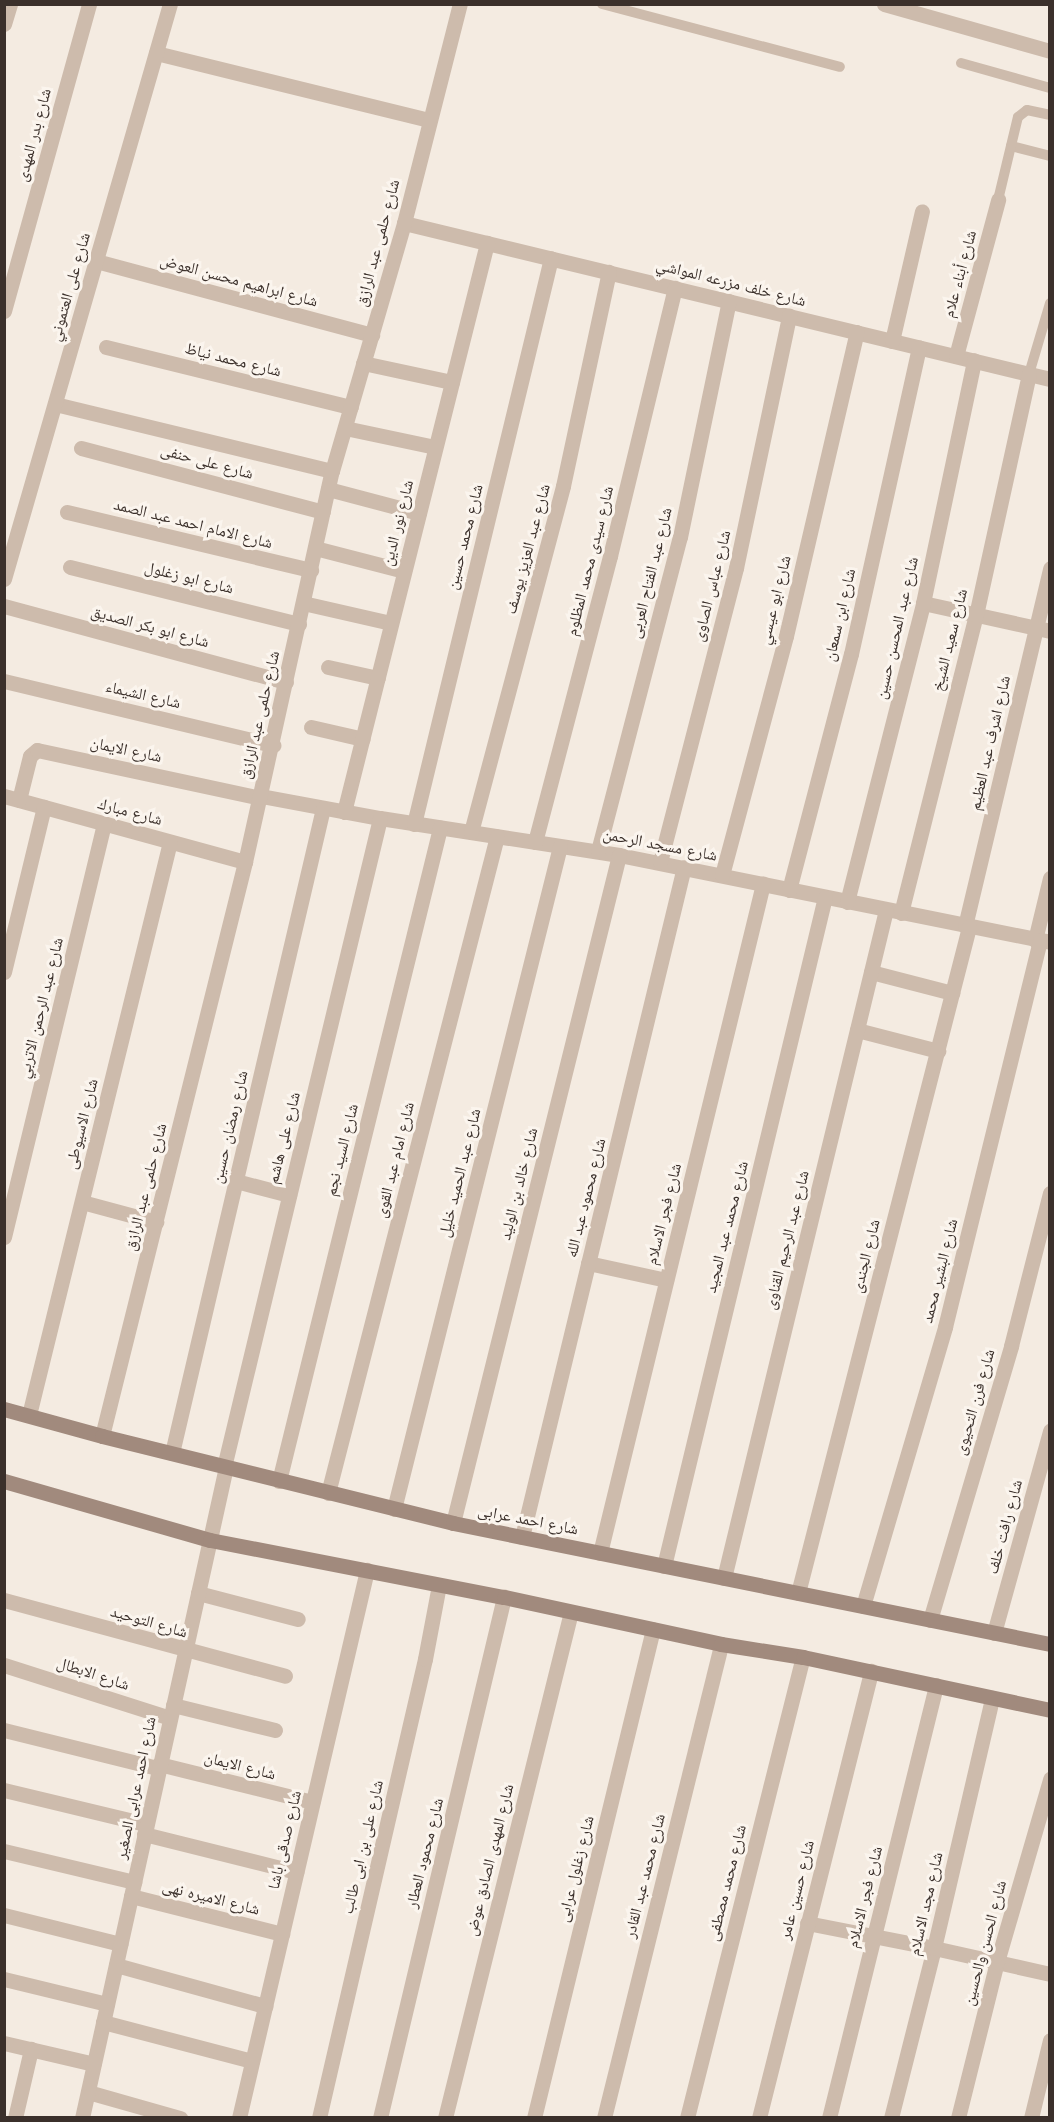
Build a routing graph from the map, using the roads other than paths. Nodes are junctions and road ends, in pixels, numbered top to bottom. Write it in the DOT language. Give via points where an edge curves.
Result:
graph roads {
  1 [pos="10,4"];
  2 [pos="88,4"];
  3 [pos="170,4"];
  4 [pos="460,4"];
  5 [pos="602,4"];
  6 [pos="884,4"];
  7 [pos="4,24"];
  8 [pos="1050,51"];
  9 [pos="156,53"];
  10 [pos="961,63"];
  11 [pos="840,67"];
  12 [pos="1050,88"];
  13 [pos="1050,116"];
  14 [pos="429,120"];
  15 [pos="1011,146"];
  16 [pos="1050,156"];
  17 [pos="998,200"];
  18 [pos="922,211"];
  19 [pos="404,223"];
  20 [pos="486,243"];
  21 [pos="551,258"];
  22 [pos="96,261"];
  23 [pos="609,272"];
  24 [pos="675,288"];
  25 [pos="729,301"];
  26 [pos="1050,303"];
  27 [pos="4,310"];
  28 [pos="789,316"];
  29 [pos="857,332"];
  30 [pos="372,335"];
  31 [pos="892,341"];
  32 [pos="106,347"];
  33 [pos="919,347"];
  34 [pos="956,356"];
  35 [pos="974,360"];
  36 [pos="363,363"];
  37 [pos="1029,374"];
  38 [pos="1050,379"];
  39 [pos="452,382"];
  40 [pos="55,404"];
  41 [pos="351,407"];
  42 [pos="345,428"];
  43 [pos="435,447"];
  44 [pos="81,448"];
  45 [pos="332,471"];
  46 [pos="328,489"];
  47 [pos="67,512"];
  48 [pos="323,512"];
  49 [pos="419,513"];
  50 [pos="315,548"];
  51 [pos="70,567"];
  52 [pos="1050,568"];
  53 [pos="311,570"];
  54 [pos="404,571"];
  55 [pos="4,579"];
  56 [pos="303,603"];
  57 [pos="923,603"];
  58 [pos="4,606"];
  59 [pos="976,615"];
  60 [pos="391,623"];
  61 [pos="299,624"];
  62 [pos="1042,630"];
  63 [pos="328,667"];
  64 [pos="378,678"];
  65 [pos="4,681"];
  66 [pos="286,682"];
  67 [pos="311,727"];
  68 [pos="363,739"];
  69 [pos="273,745"];
  70 [pos="260,797"];
  71 [pos="12,798"];
  72 [pos="44,807"];
  73 [pos="323,808"];
  74 [pos="344,812"];
  75 [pos="380,818"];
  76 [pos="104,823"];
  77 [pos="414,824"];
  78 [pos="440,828"];
  79 [pos="471,832"];
  80 [pos="497,836"];
  81 [pos="170,842"];
  82 [pos="535,842"];
  83 [pos="560,846"];
  84 [pos="597,851"];
  85 [pos="620,855"];
  86 [pos="245,862"];
  87 [pos="660,862"];
  88 [pos="684,867"];
  89 [pos="722,875"];
  90 [pos="1050,878"];
  91 [pos="763,884"];
  92 [pos="789,890"];
  93 [pos="825,897"];
  94 [pos="1047,899"];
  95 [pos="847,902"];
  96 [pos="893,912"];
  97 [pos="967,927"];
  98 [pos="1042,941"];
  99 [pos="4,972"];
  100 [pos="871,972"];
  101 [pos="952,993"];
  102 [pos="857,1030"];
  103 [pos="938,1051"];
  104 [pos="236,1181"];
  105 [pos="1050,1193"];
  106 [pos="289,1195"];
  107 [pos="82,1202"];
  108 [pos="156,1222"];
  109 [pos="4,1237"];
  110 [pos="588,1263"];
  111 [pos="666,1280"];
  112 [pos="4,1408"];
  113 [pos="29,1415"];
  114 [pos="1050,1431"];
  115 [pos="102,1436"];
  116 [pos="172,1454"];
  117 [pos="225,1467"];
  118 [pos="279,1480"];
  119 [pos="4,1481"];
  120 [pos="328,1493"];
  121 [pos="394,1509"];
  122 [pos="453,1523"];
  123 [pos="522,1537"];
  124 [pos="210,1540"];
  125 [pos="600,1553"];
  126 [pos="664,1566"];
  127 [pos="367,1570"];
  128 [pos="724,1578"];
  129 [pos="439,1585"];
  130 [pos="198,1593"];
  131 [pos="798,1593"];
  132 [pos="504,1597"];
  133 [pos="4,1600"];
  134 [pos="863,1606"];
  135 [pos="571,1612"];
  136 [pos="298,1619"];
  137 [pos="930,1620"];
  138 [pos="653,1629"];
  139 [pos="994,1633"];
  140 [pos="721,1644"];
  141 [pos="1050,1644"];
  142 [pos="185,1650"];
  143 [pos="803,1657"];
  144 [pos="4,1665"];
  145 [pos="871,1671"];
  146 [pos="285,1676"];
  147 [pos="936,1686"];
  148 [pos="992,1698"];
  149 [pos="1050,1710"];
  150 [pos="171,1711"];
  151 [pos="4,1730"];
  152 [pos="275,1730"];
  153 [pos="159,1766"];
  154 [pos="1050,1779"];
  155 [pos="4,1790"];
  156 [pos="312,1802"];
  157 [pos="145,1829"];
  158 [pos="4,1851"];
  159 [pos="296,1872"];
  160 [pos="132,1889"];
  161 [pos="4,1915"];
  162 [pos="807,1923"];
  163 [pos="282,1934"];
  164 [pos="874,1937"];
  165 [pos="120,1944"];
  166 [pos="934,1948"];
  167 [pos="997,1962"];
  168 [pos="116,1965"];
  169 [pos="1050,1974"];
  170 [pos="4,1979"];
  171 [pos="107,2004"];
  172 [pos="265,2006"];
  173 [pos="103,2022"];
  174 [pos="1050,2040"];
  175 [pos="4,2043"];
  176 [pos="31,2049"];
  177 [pos="252,2061"];
  178 [pos="94,2064"];
  179 [pos="88,2092"];
  180 [pos="15,2118"];
  181 [pos="82,2118"];
  182 [pos="180,2118"];
  183 [pos="239,2118"];
  184 [pos="319,2118"];
  185 [pos="380,2118"];
  186 [pos="445,2118"];
  187 [pos="534,2118"];
  188 [pos="604,2118"];
  189 [pos="687,2118"];
  190 [pos="759,2118"];
  191 [pos="829,2118"];
  192 [pos="891,2118"];
  193 [pos="958,2118"];
  194 [pos="1031,2118"];
  1 -- 7 [label="street"];
  2 -- 27 [label="street, شارع بدر المهدى"];
  3 -- 9 [label="street, شارع على العتموني"];
  4 -- 14 [label="street, شارع حلمى عبد الرازق"];
  5 -- 11 [label="lane"];
  6 -- 8 [label="street"];
  9 -- 14 [label="street"];
  9 -- 22 [label="street, شارع على العتموني"];
  10 -- 12 [label="lane"];
  13 -- 15 [label="lane" via="1027,110 1020,114"];
  14 -- 19 [label="street, شارع حلمى عبد الرازق"];
  15 -- 16 [label="lane"];
  15 -- 17 [label="lane"];
  17 -- 34 [label="street, شارع أبناء علام"];
  18 -- 31 [label="street"];
  19 -- 20 [label="street, شارع خلف مزرعه المواشي"];
  19 -- 30 [label="street, شارع حلمى عبد الرازق"];
  20 -- 21 [label="street, شارع خلف مزرعه المواشي"];
  20 -- 39 [label="street, شارع نور الدين"];
  21 -- 23 [label="street, شارع خلف مزرعه المواشي"];
  21 -- 77 [label="street, شارع محمد حسين"];
  22 -- 30 [label="street, شارع ابراهيم محسن العوض"];
  22 -- 40 [label="street, شارع على العتموني"];
  23 -- 24 [label="street, شارع خلف مزرعه المواشي"];
  23 -- 79 [label="street, شارع عبد العزيز يوسف" via="563,486"];
  24 -- 25 [label="street, شارع خلف مزرعه المواشي"];
  24 -- 82 [label="street, شارع سيدى محمد المظلوم"];
  25 -- 28 [label="street, شارع خلف مزرعه المواشي"];
  25 -- 84 [label="street, شارع عبد الفتاح العربى" via="680,537"];
  26 -- 37 [label="lane"];
  28 -- 29 [label="street, شارع خلف مزرعه المواشي"];
  28 -- 87 [label="street, شارع عباس الصاوى" via="736,568"];
  29 -- 31 [label="street, شارع خلف مزرعه المواشي"];
  29 -- 89 [label="street, شارع ابو عيسي" via="786,636"];
  30 -- 36 [label="street, شارع حلمى عبد الرازق"];
  31 -- 33 [label="street, شارع خلف مزرعه المواشي"];
  32 -- 41 [label="street, شارع محمد نياظ"];
  33 -- 34 [label="street, شارع خلف مزرعه المواشي"];
  33 -- 92 [label="street, شارع ابن سمعان" via="851,654"];
  34 -- 35 [label="street, شارع خلف مزرعه المواشي"];
  35 -- 37 [label="street, شارع خلف مزرعه المواشي"];
  35 -- 57 [label="street, شارع عبد المحسن حسين"];
  36 -- 39 [label="street"];
  36 -- 41 [label="street, شارع حلمى عبد الرازق"];
  37 -- 38 [label="street, شارع خلف مزرعه المواشي"];
  37 -- 59 [label="street, شارع سعيد الشيخ"];
  39 -- 43 [label="street, شارع نور الدين"];
  40 -- 45 [label="street"];
  40 -- 55 [label="street, شارع على العتموني"];
  41 -- 42 [label="street, شارع حلمى عبد الرازق"];
  42 -- 43 [label="street"];
  42 -- 45 [label="street, شارع حلمى عبد الرازق"];
  43 -- 49 [label="street, شارع نور الدين"];
  44 -- 48 [label="street, شارع على حنفى"];
  45 -- 46 [label="street, شارع حلمى عبد الرازق"];
  46 -- 48 [label="street, شارع حلمى عبد الرازق"];
  46 -- 49 [label="street"];
  47 -- 53 [label="street, شارع الامام احمد عبد الصمد"];
  48 -- 50 [label="street, شارع حلمى عبد الرازق"];
  49 -- 54 [label="street, شارع نور الدين"];
  50 -- 53 [label="street, شارع حلمى عبد الرازق"];
  50 -- 54 [label="street"];
  51 -- 61 [label="street, شارع ابو زغلول"];
  52 -- 62 [label="street, شارع اشرف عبد العظيم"];
  53 -- 56 [label="street, شارع حلمى عبد الرازق"];
  54 -- 60 [label="street, شارع نور الدين"];
  56 -- 60 [label="street"];
  56 -- 61 [label="street, شارع حلمى عبد الرازق"];
  57 -- 59 [label="street"];
  57 -- 95 [label="street, شارع عبد المحسن حسين"];
  58 -- 66 [label="street, شارع ابو بكر الصديق"];
  59 -- 62 [label="street"];
  59 -- 96 [label="street, شارع سعيد الشيخ"];
  60 -- 64 [label="street, شارع نور الدين"];
  61 -- 66 [label="street, شارع حلمى عبد الرازق"];
  62 -- 97 [label="street, شارع اشرف عبد العظيم"];
  63 -- 64 [label="street"];
  64 -- 68 [label="street, شارع نور الدين"];
  65 -- 69 [label="street, شارع الشيماء"];
  66 -- 69 [label="street, شارع حلمى عبد الرازق"];
  67 -- 68 [label="street"];
  68 -- 74 [label="street, شارع نور الدين"];
  69 -- 70 [label="street, شارع حلمى عبد الرازق"];
  70 -- 71 [label="street, شارع الايمان" via="38,750 30,756"];
  70 -- 73 [label="street, شارع مسجد الرحمن"];
  70 -- 86 [label="street, شارع حلمى عبد الرازق"];
  71 -- 72 [label="street, شارع مبارك"];
  72 -- 76 [label="street, شارع مبارك"];
  72 -- 99 [label="street"];
  73 -- 74 [label="street, شارع مسجد الرحمن"];
  73 -- 104 [label="street, شارع رمضان حسين"];
  74 -- 75 [label="street, شارع مسجد الرحمن"];
  75 -- 77 [label="street, شارع مسجد الرحمن"];
  75 -- 106 [label="street, شارع على هاشم"];
  76 -- 81 [label="street, شارع مبارك"];
  76 -- 109 [label="street, شارع عبد الرحمن الاتربي"];
  77 -- 78 [label="street, شارع مسجد الرحمن"];
  78 -- 79 [label="street, شارع مسجد الرحمن"];
  78 -- 118 [label="street, شارع السيد نجم"];
  79 -- 80 [label="street, شارع مسجد الرحمن"];
  80 -- 82 [label="street, شارع مسجد الرحمن"];
  80 -- 120 [label="street, شارع امام عبد القوى"];
  81 -- 86 [label="street, شارع مبارك"];
  81 -- 107 [label="street, شارع الاسيوطى"];
  82 -- 83 [label="street, شارع مسجد الرحمن"];
  83 -- 84 [label="street, شارع مسجد الرحمن"];
  83 -- 121 [label="street, شارع عبد الحميد خليل"];
  84 -- 85 [label="street, شارع مسجد الرحمن"];
  85 -- 87 [label="street, شارع مسجد الرحمن"];
  85 -- 122 [label="street, شارع خالد بن الوليد"];
  86 -- 108 [label="street, شارع حلمى عبد الرازق"];
  87 -- 88 [label="street, شارع مسجد الرحمن"];
  88 -- 89 [label="street, شارع مسجد الرحمن"];
  88 -- 110 [label="street, شارع محمود عبد الله"];
  89 -- 91 [label="street, شارع مسجد الرحمن"];
  90 -- 94 [label="street, شارع البشير محمد"];
  91 -- 92 [label="street, شارع مسجد الرحمن"];
  91 -- 111 [label="street, شارع فجر الاسلام"];
  92 -- 93 [label="street, شارع مسجد الرحمن"];
  93 -- 95 [label="street, شارع مسجد الرحمن"];
  93 -- 126 [label="street, شارع محمد عبد المجيد"];
  94 -- 98 [label="street, شارع البشير محمد"];
  95 -- 96 [label="street, شارع مسجد الرحمن"];
  96 -- 97 [label="street, شارع مسجد الرحمن"];
  96 -- 100 [label="street, شارع عبد الرحيم القناوى"];
  97 -- 98 [label="street, شارع مسجد الرحمن"];
  97 -- 101 [label="street, شارع الجندى"];
  98 -- 134 [label="street, شارع البشير محمد" via="945,1327"];
  100 -- 101 [label="street"];
  100 -- 102 [label="street, شارع عبد الرحيم القناوى"];
  101 -- 103 [label="street, شارع الجندى"];
  102 -- 103 [label="street"];
  102 -- 128 [label="street, شارع عبد الرحيم القناوى"];
  103 -- 131 [label="street, شارع الجندى"];
  104 -- 106 [label="street"];
  104 -- 116 [label="street, شارع رمضان حسين"];
  105 -- 137 [label="street, شارع فرن التحيوى" via="1011,1346"];
  106 -- 117 [label="street, شارع على هاشم"];
  107 -- 108 [label="street"];
  107 -- 113 [label="street, شارع الاسيوطى"];
  108 -- 115 [label="street, شارع حلمى عبد الرازق"];
  110 -- 111 [label="street"];
  110 -- 123 [label="street, شارع محمود عبد الله"];
  111 -- 125 [label="street, شارع فجر الاسلام"];
  112 -- 113 [label="street, شارع احمد عرابى"];
  113 -- 115 [label="street, شارع احمد عرابى"];
  114 -- 139 [label="street, شارع رافت خلف"];
  115 -- 116 [label="street, شارع احمد عرابى"];
  116 -- 117 [label="street, شارع احمد عرابى"];
  117 -- 118 [label="street, شارع احمد عرابى"];
  117 -- 124 [label="street, شارع احمد عرابى الصغير"];
  118 -- 120 [label="street, شارع احمد عرابى"];
  119 -- 124 [label="street"];
  120 -- 121 [label="street, شارع احمد عرابى"];
  121 -- 122 [label="street, شارع احمد عرابى"];
  122 -- 123 [label="street, شارع احمد عرابى"];
  123 -- 125 [label="street, شارع احمد عرابى"];
  124 -- 127 [label="street"];
  124 -- 130 [label="street, شارع احمد عرابى الصغير"];
  125 -- 126 [label="street, شارع احمد عرابى"];
  126 -- 128 [label="street, شارع احمد عرابى"];
  127 -- 129 [label="street"];
  127 -- 156 [label="street, شارع صدقى باشا"];
  128 -- 131 [label="street, شارع احمد عرابى"];
  129 -- 132 [label="street"];
  129 -- 184 [label="street, شارع على بن ابى طالب" via="426,1659"];
  130 -- 136 [label="street"];
  130 -- 142 [label="street, شارع احمد عرابى الصغير"];
  131 -- 134 [label="street, شارع احمد عرابى"];
  132 -- 135 [label="street"];
  132 -- 185 [label="street, شارع محمود العطار"];
  133 -- 142 [label="street, شارع التوحيد"];
  134 -- 137 [label="street, شارع احمد عرابى"];
  135 -- 138 [label="street"];
  135 -- 186 [label="street, شارع المهدى الصادق عوض"];
  137 -- 139 [label="street, شارع احمد عرابى"];
  138 -- 140 [label="street"];
  138 -- 187 [label="street, شارع زغلول عرابى"];
  139 -- 141 [label="street, شارع احمد عرابى"];
  140 -- 143 [label="street"];
  140 -- 188 [label="street, شارع محمد عبد القادر"];
  142 -- 146 [label="street, شارع التوحيد"];
  142 -- 150 [label="street, شارع احمد عرابى الصغير"];
  143 -- 145 [label="street"];
  143 -- 189 [label="street, شارع محمد مصطفى"];
  144 -- 150 [label="street, شارع الابطال"];
  145 -- 147 [label="street"];
  145 -- 162 [label="street, شارع حسين عامر"];
  147 -- 148 [label="street"];
  147 -- 164 [label="street, شارع فجر الاسلام"];
  148 -- 149 [label="street"];
  148 -- 166 [label="street, شارع مجد الاسلام"];
  150 -- 152 [label="street, شارع الابطال"];
  150 -- 153 [label="street, شارع احمد عرابى الصغير"];
  151 -- 153 [label="street, شارع الايمان"];
  153 -- 156 [label="street, شارع الايمان"];
  153 -- 157 [label="street, شارع احمد عرابى الصغير"];
  154 -- 167 [label="street, شارع الحسن والحسين"];
  155 -- 157 [label="street"];
  156 -- 159 [label="street, شارع صدقى باشا"];
  157 -- 159 [label="street"];
  157 -- 160 [label="street, شارع احمد عرابى الصغير"];
  158 -- 160 [label="street, شارع الاميره نهى"];
  159 -- 163 [label="street, شارع صدقى باشا"];
  160 -- 163 [label="street, شارع الاميره نهى"];
  160 -- 165 [label="street, شارع احمد عرابى الصغير"];
  161 -- 165 [label="street"];
  162 -- 164 [label="street"];
  162 -- 190 [label="street, شارع حسين عامر"];
  163 -- 172 [label="street, شارع صدقى باشا"];
  164 -- 166 [label="street"];
  164 -- 191 [label="street, شارع فجر الاسلام"];
  165 -- 168 [label="street, شارع احمد عرابى الصغير"];
  166 -- 167 [label="street"];
  166 -- 192 [label="street, شارع مجد الاسلام"];
  167 -- 169 [label="street"];
  167 -- 193 [label="street, شارع الحسن والحسين"];
  168 -- 171 [label="street, شارع احمد عرابى الصغير"];
  168 -- 172 [label="street"];
  170 -- 171 [label="street"];
  171 -- 173 [label="street, شارع احمد عرابى الصغير"];
  172 -- 177 [label="street, شارع صدقى باشا"];
  173 -- 177 [label="street"];
  173 -- 178 [label="street, شارع احمد عرابى الصغير"];
  174 -- 194 [label="street"];
  175 -- 176 [label="street"];
  176 -- 178 [label="street"];
  176 -- 180 [label="street"];
  177 -- 183 [label="street, شارع صدقى باشا"];
  178 -- 179 [label="street, شارع احمد عرابى الصغير"];
  179 -- 181 [label="street, شارع احمد عرابى الصغير"];
  179 -- 182 [label="street"];
}
